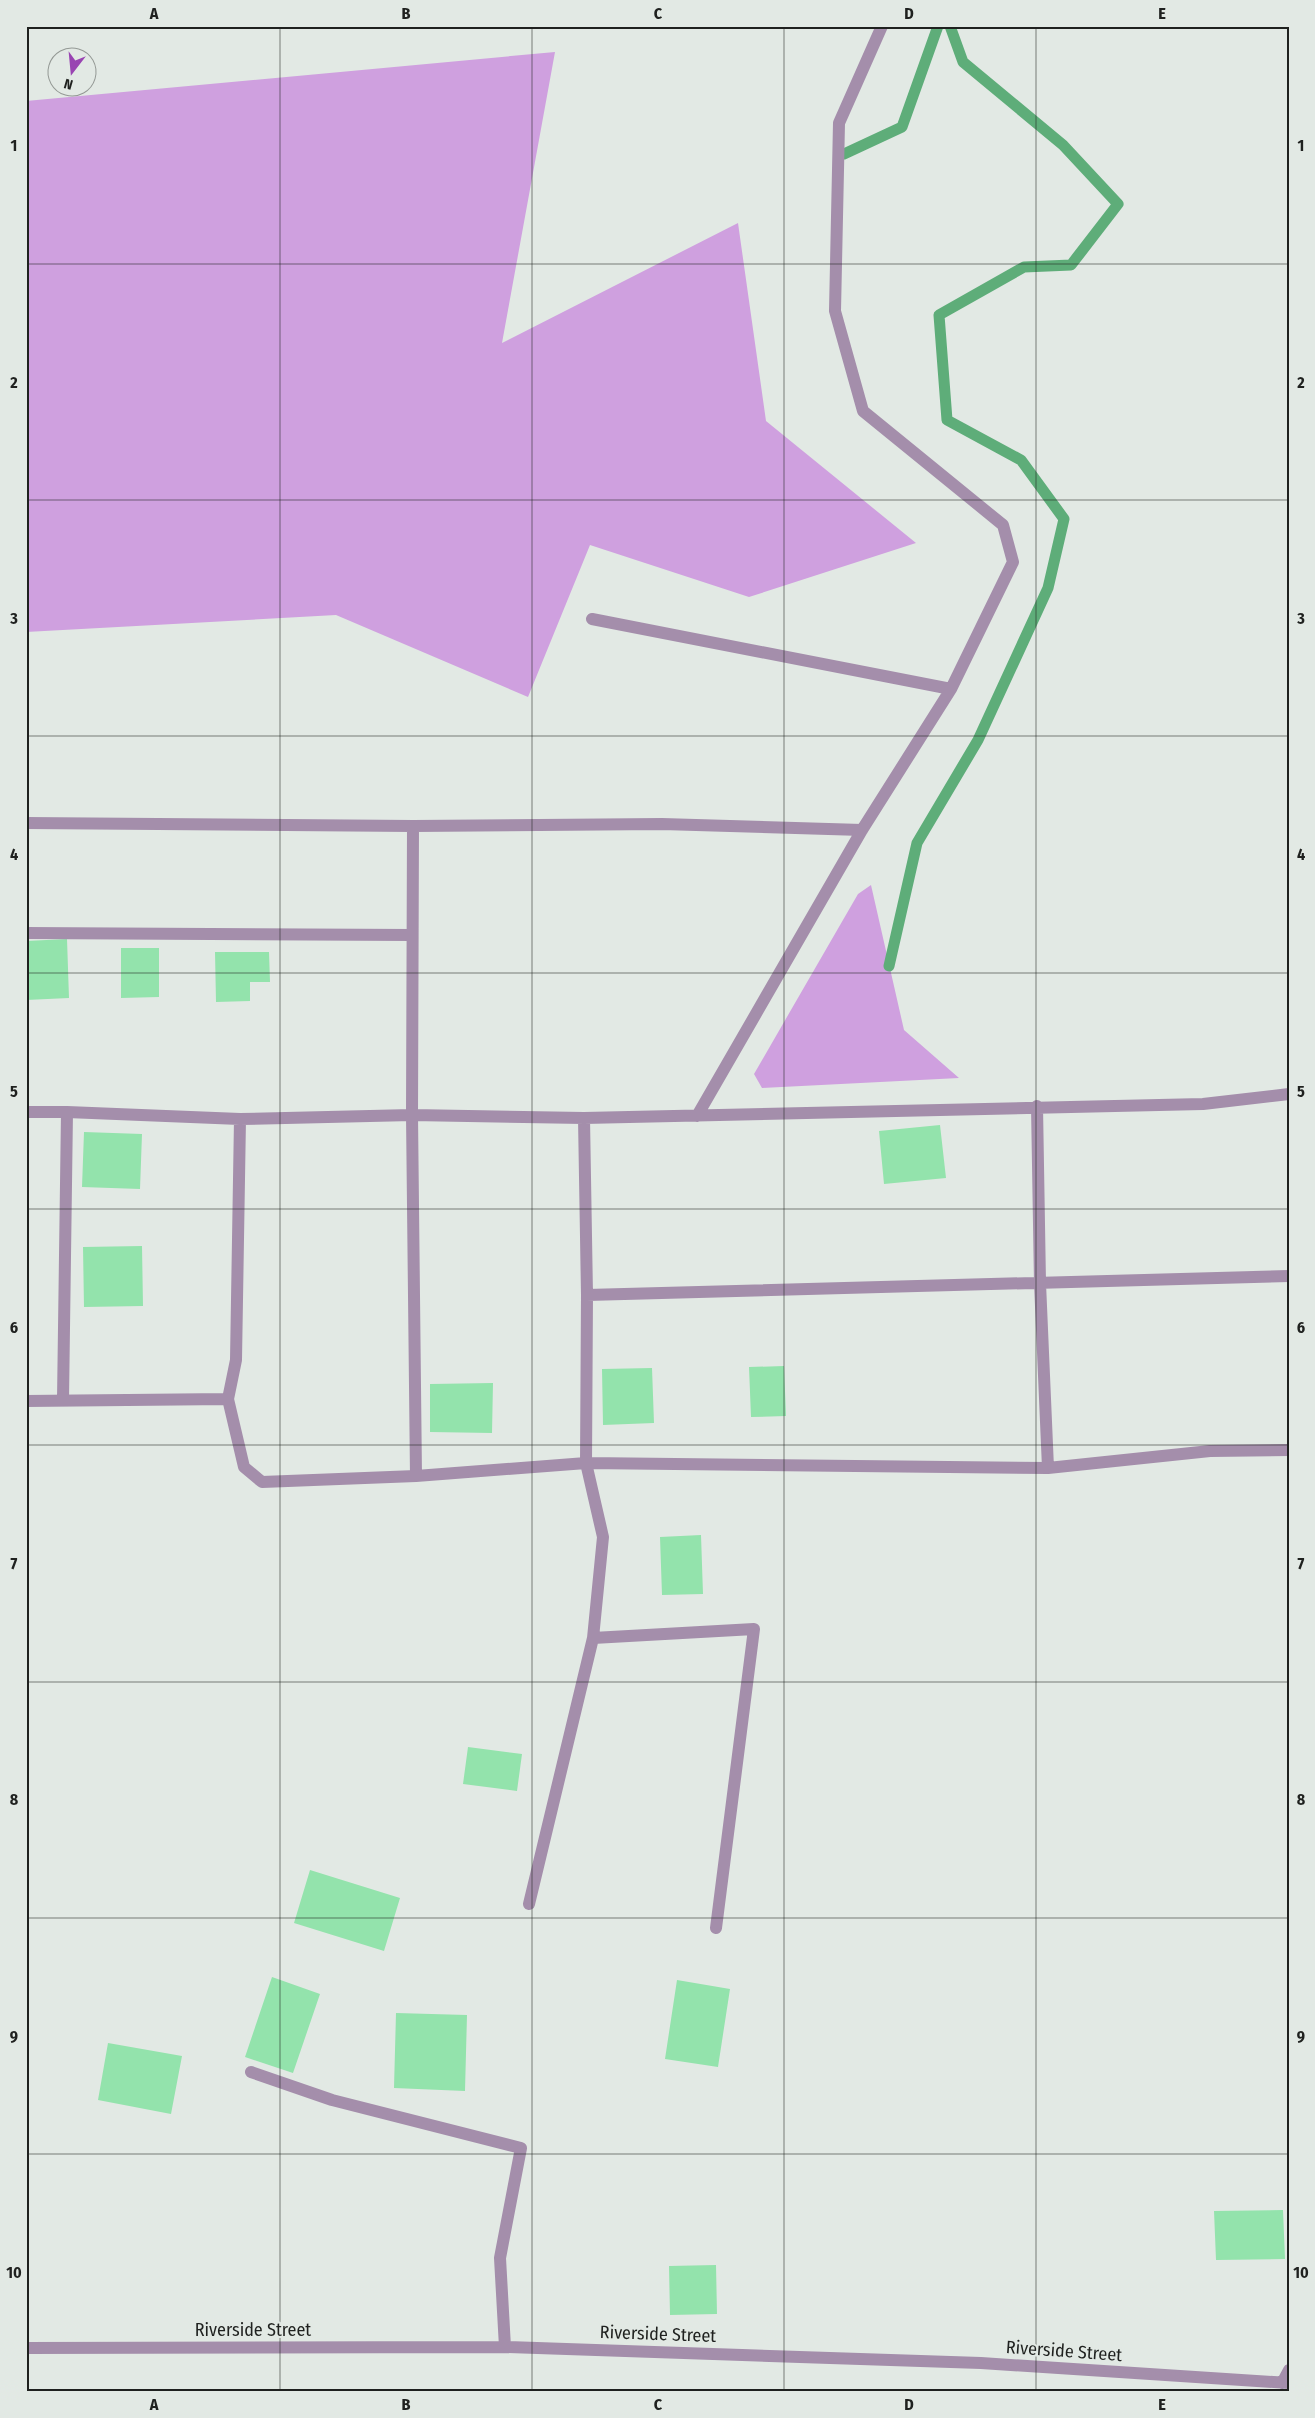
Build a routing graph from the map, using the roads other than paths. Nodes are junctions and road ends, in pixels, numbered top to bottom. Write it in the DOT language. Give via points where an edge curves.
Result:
graph roads {
  1 [pos="882,26"];
  2 [pos="592,619"];
  3 [pos="951,688"];
  4 [pos="26,823"];
  5 [pos="413,826"];
  6 [pos="862,830"];
  7 [pos="26,933"];
  8 [pos="412,935"];
  9 [pos="1289,1094"];
  10 [pos="1037,1106"];
  11 [pos="26,1112"];
  12 [pos="67,1112"];
  13 [pos="412,1115"];
  14 [pos="697,1116"];
  15 [pos="584,1118"];
  16 [pos="240,1119"];
  17 [pos="1289,1276"];
  18 [pos="1040,1283"];
  19 [pos="587,1295"];
  20 [pos="228,1399"];
  21 [pos="26,1400"];
  22 [pos="63,1400"];
  23 [pos="1289,1450"];
  24 [pos="586,1463"];
  25 [pos="1048,1468"];
  26 [pos="416,1476"];
  27 [pos="593,1638"];
  28 [pos="529,1904"];
  29 [pos="716,1928"];
  30 [pos="250,2072"];
  31 [pos="505,2346"];
  32 [pos="26,2348"];
  33 [pos="1289,2370"];
  34 [pos="1285,2383"];
  1 -- 3 [label="street" via="839,123 835,311 863,411 1003,525 1013,562"];
  2 -- 3 [label="street"];
  3 -- 6 [label="street"];
  4 -- 5 [label="street"];
  5 -- 6 [label="street" via="662,824"];
  5 -- 8 [label="street"];
  6 -- 14 [label="street"];
  7 -- 8 [label="street"];
  8 -- 13 [label="street"];
  9 -- 10 [label="street" via="1203,1104"];
  10 -- 14 [label="street"];
  10 -- 18 [label="street"];
  11 -- 12 [label="street"];
  12 -- 16 [label="street"];
  12 -- 22 [label="street"];
  13 -- 15 [label="street"];
  13 -- 16 [label="street"];
  13 -- 26 [label="street"];
  14 -- 15 [label="street"];
  15 -- 19 [label="street"];
  16 -- 20 [label="street" via="236,1360"];
  17 -- 18 [label="street"];
  18 -- 19 [label="street"];
  18 -- 25 [label="street"];
  19 -- 24 [label="street"];
  20 -- 22 [label="street"];
  20 -- 26 [label="street" via="244,1467 262,1482"];
  21 -- 22 [label="street"];
  23 -- 25 [label="street" via="1210,1451"];
  24 -- 25 [label="street"];
  24 -- 26 [label="street"];
  24 -- 27 [label="street" via="603,1537"];
  27 -- 28 [label="street"];
  27 -- 29 [label="street" via="754,1629"];
  30 -- 31 [label="street" via="332,2100 520,2148 500,2258"];
  31 -- 32 [label="street, Riverside Street"];
  31 -- 34 [label="street, Riverside Street" via="982,2363"];
  33 -- 34 [label="street"];
}
